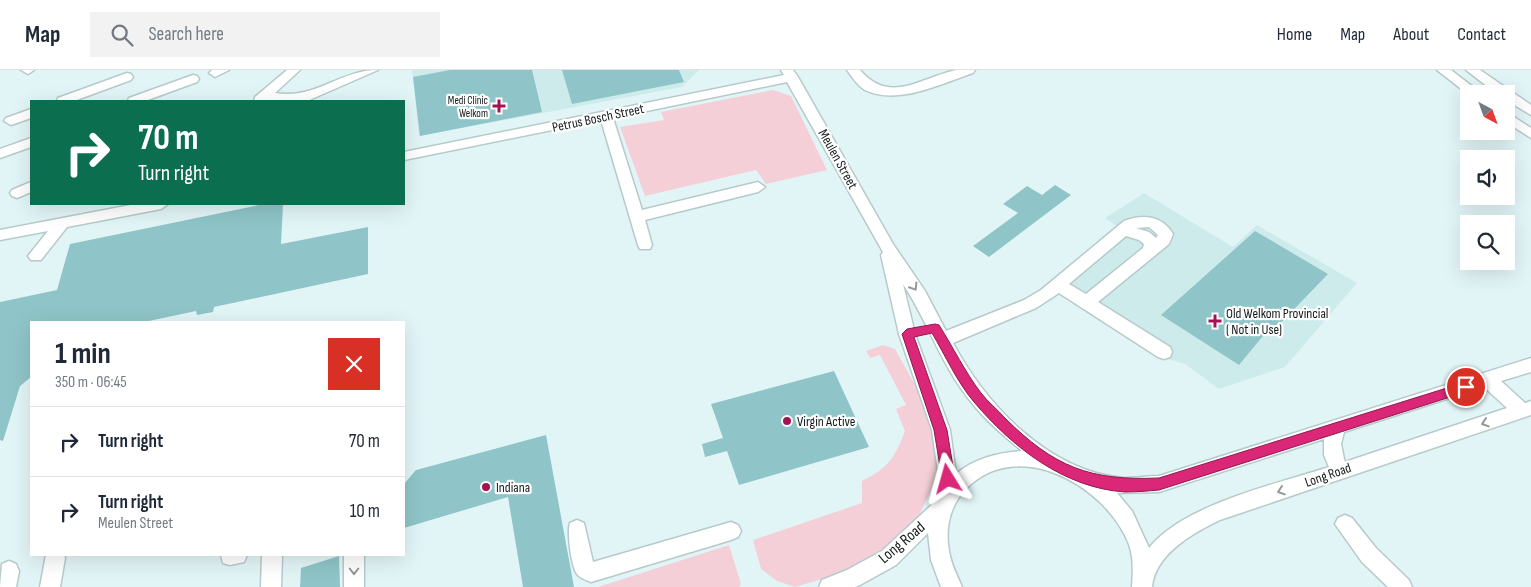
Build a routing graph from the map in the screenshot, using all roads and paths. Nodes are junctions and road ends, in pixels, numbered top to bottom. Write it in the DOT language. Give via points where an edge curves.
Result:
graph roads {
  1 [pos="294,70"];
  2 [pos="372,70"];
  3 [pos="853,70"];
  4 [pos="969,70"];
  5 [pos="1443,70"];
  6 [pos="1472,70"];
  7 [pos="127,74"];
  8 [pos="790,74"];
  9 [pos="193,80"];
  10 [pos="1464,85"];
  11 [pos="1493,85"];
  12 [pos="262,99"];
  13 [pos="65,100"];
  14 [pos="142,100"];
  15 [pos="1515,100"];
  16 [pos="1531,111"];
  17 [pos="30,113"];
  18 [pos="606,116"];
  19 [pos="11,121"];
  20 [pos="1515,121"];
  21 [pos="1528,129"];
  22 [pos="30,142"];
  23 [pos="0,154"];
  24 [pos="405,156"];
  25 [pos="30,187"];
  26 [pos="758,187"];
  27 [pos="17,193"];
  28 [pos="156,205"];
  29 [pos="636,217"];
  30 [pos="62,224"];
  31 [pos="29,230"];
  32 [pos="0,235"];
  33 [pos="645,246"];
  34 [pos="888,248"];
  35 [pos="1059,285"];
  36 [pos="1087,302"];
  37 [pos="907,334"];
  38 [pos="938,334"];
  39 [pos="1164,352"];
  40 [pos="1528,369"];
  41 [pos="1488,380"];
  42 [pos="1526,410"];
  43 [pos="1338,427"];
  44 [pos="1050,463"];
  45 [pos="1341,471"];
  46 [pos="1083,478"];
  47 [pos="947,500"];
  48 [pos="1345,524"];
  49 [pos="577,529"];
  50 [pos="731,531"];
  51 [pos="270,556"];
  52 [pos="354,556"];
  53 [pos="55,558"];
  54 [pos="1143,580"];
  55 [pos="50,587"];
  56 [pos="271,587"];
  57 [pos="354,587"];
  58 [pos="829,587"];
  59 [pos="952,587"];
  60 [pos="1402,587"];
  1 -- 12 [label="street"];
  2 -- 12 [label="street" via="307,97"];
  3 -- 4 [label="street" via="868,86 881,91 904,89"];
  5 -- 10 [label="street"];
  6 -- 11 [label="street"];
  7 -- 13 [label="street"];
  7 -- 14 [label="street"];
  8 -- 18 [label="street, Petrus Bosch Street"];
  8 -- 34 [label="street, Meulen Street"];
  9 -- 14 [label="street"];
  15 -- 16 [label="street"];
  17 -- 19 [label="street"];
  18 -- 24 [label="street, Petrus Bosch Street"];
  18 -- 29 [label="street"];
  20 -- 21 [label="street"];
  22 -- 23 [label="street"];
  25 -- 27 [label="street"];
  26 -- 29 [label="street"];
  28 -- 30 [label="street"];
  29 -- 33 [label="street"];
  30 -- 31 [label="street"];
  30 -- 31 [label="street" via="36,256"];
  31 -- 32 [label="street"];
  34 -- 37 [label="street, Meulen Street"];
  34 -- 38 [label="street, Meulen Street, one-way" via="919,295"];
  35 -- 36 [label="street"];
  35 -- 36 [label="street" via="1129,225 1145,220 1159,226 1166,234 1164,240"];
  35 -- 38 [label="street" via="1030,304"];
  36 -- 39 [label="street"];
  37 -- 38 [label="street"];
  37 -- 47 [label="street, Meulen Street" via="941,430"];
  38 -- 44 [label="street, Meulen Street" via="977,397 1012,433"];
  40 -- 41 [label="street"];
  41 -- 42 [label="street"];
  41 -- 43 [label="street"];
  42 -- 45 [label="street, Long Road, one-way"];
  43 -- 45 [label="street" via="1331,448 1332,458"];
  43 -- 46 [label="street" via="1159,484 1124,486"];
  44 -- 46 [label="street"];
  44 -- 47 [label="street, Long Road" via="1017,460 992,463 971,474"];
  45 -- 54 [label="street, Long Road, one-way" via="1190,524 1157,551"];
  46 -- 54 [label="street" via="1106,495 1129,524 1142,556"];
  47 -- 58 [label="street, Long Road" via="888,558 853,578"];
  47 -- 59 [label="street, Meulen Street" via="939,522 938,547"];
  48 -- 60 [label="street" via="1375,562"];
  49 -- 50 [label="street" via="584,567 591,572"];
  51 -- 56 [label="street"];
  52 -- 57 [label="street, one-way"];
  53 -- 55 [label="street"];
}
